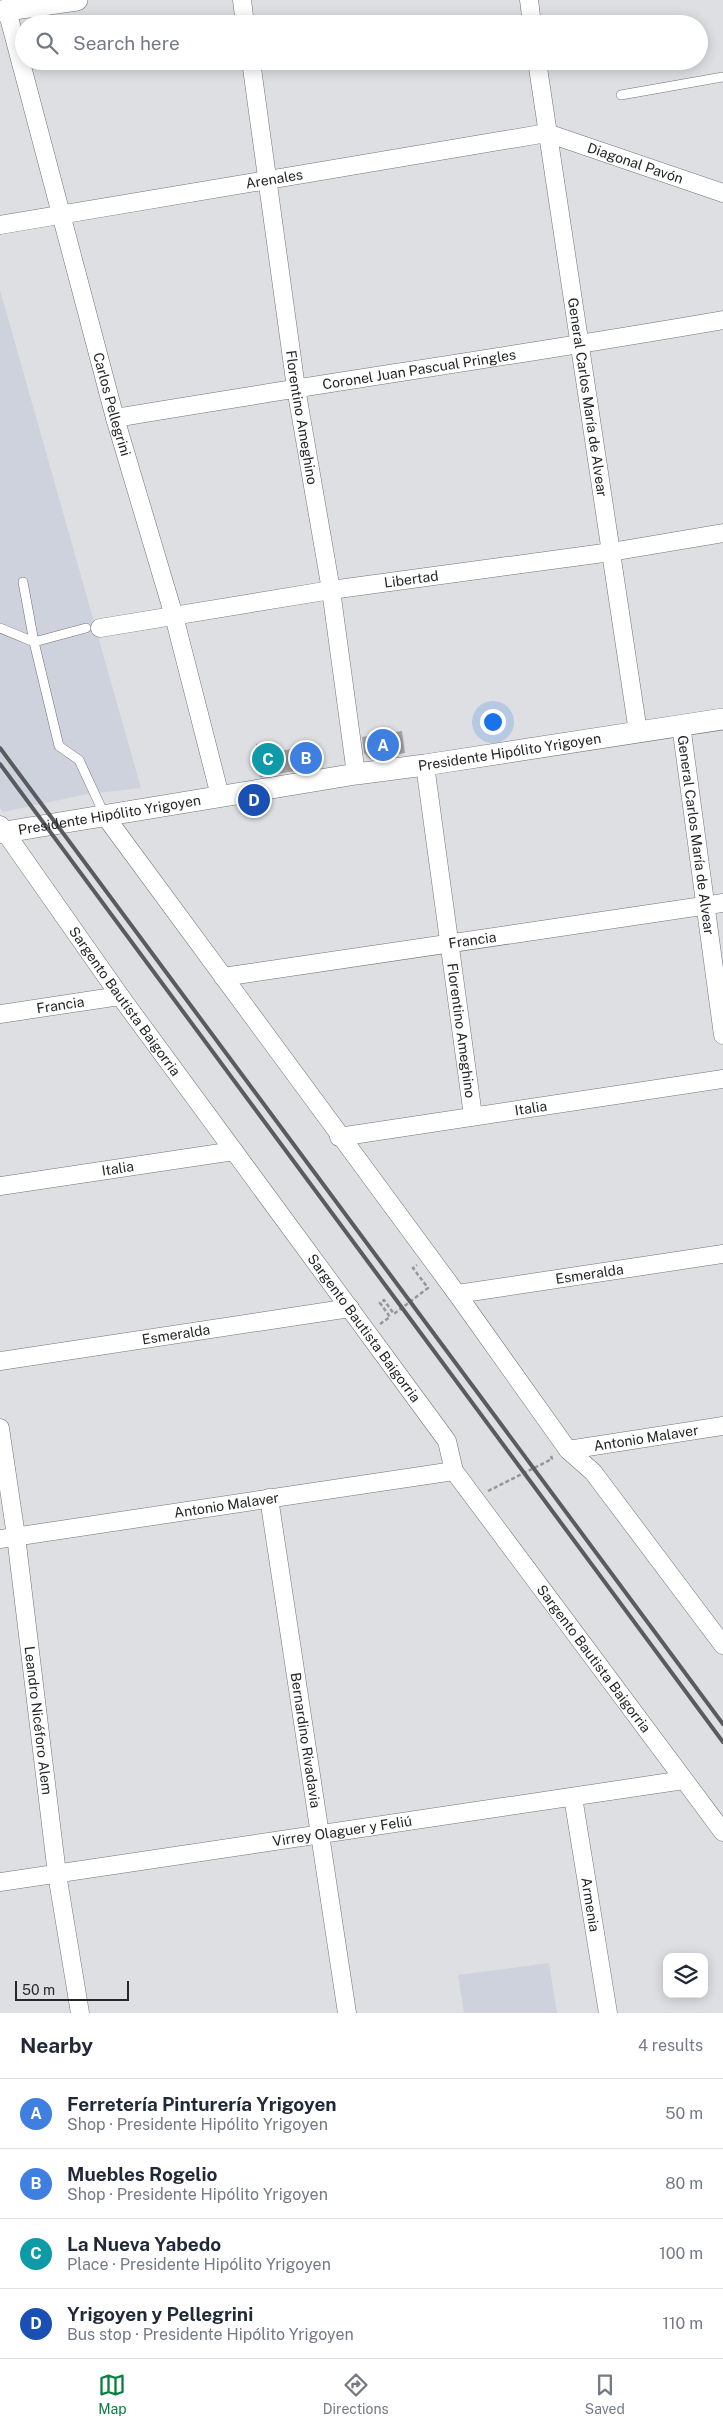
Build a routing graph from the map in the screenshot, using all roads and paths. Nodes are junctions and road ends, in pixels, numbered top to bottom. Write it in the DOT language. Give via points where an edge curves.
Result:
graph roads {
  1 [pos="77,0"];
  2 [pos="242,0"];
  3 [pos="529,0"];
  4 [pos="3,11"];
  5 [pos="244,15"];
  6 [pos="531,15"];
  7 [pos="15,54"];
  8 [pos="20,70"];
  9 [pos="251,70"];
  10 [pos="538,70"];
  11 [pos="723,77"];
  12 [pos="621,95"];
  13 [pos="547,133"];
  14 [pos="266,180"];
  15 [pos="723,193"];
  16 [pos="60,214"];
  17 [pos="0,224"];
  18 [pos="723,320"];
  19 [pos="578,345"];
  20 [pos="296,388"];
  21 [pos="115,418"];
  22 [pos="723,533"];
  23 [pos="610,552"];
  24 [pos="23,582"];
  25 [pos="331,590"];
  26 [pos="174,616"];
  27 [pos="0,628"];
  28 [pos="93,628"];
  29 [pos="34,642"];
  30 [pos="723,719"];
  31 [pos="681,725"];
  32 [pos="638,732"];
  33 [pos="425,765"];
  34 [pos="356,774"];
  35 [pos="220,796"];
  36 [pos="105,816"];
  37 [pos="2,830"];
  38 [pos="723,903"];
  39 [pos="705,906"];
  40 [pos="449,944"];
  41 [pos="223,977"];
  42 [pos="120,996"];
  43 [pos="0,1014"];
  44 [pos="723,1035"];
  45 [pos="723,1080"];
  46 [pos="473,1116"];
  47 [pos="339,1137"];
  48 [pos="234,1151"];
  49 [pos="0,1186"];
  50 [pos="723,1254"];
  51 [pos="422,1271"];
  52 [pos="457,1294"];
  53 [pos="350,1308"];
  54 [pos="368,1333"];
  55 [pos="0,1361"];
  56 [pos="723,1426"];
  57 [pos="0,1428"];
  58 [pos="568,1450"];
  59 [pos="548,1452"];
  60 [pos="454,1471"];
  61 [pos="269,1498"];
  62 [pos="474,1498"];
  63 [pos="8,1538"];
  64 [pos="723,1645"];
  65 [pos="684,1780"];
  66 [pos="573,1796"];
  67 [pos="723,1832"];
  68 [pos="321,1834"];
  69 [pos="57,1874"];
  70 [pos="0,1882"];
  71 [pos="80,2013"];
  72 [pos="347,2013"];
  73 [pos="608,2013"];
  1 -- 4 [label="street"];
  2 -- 5 [label="street"];
  3 -- 6 [label="street"];
  4 -- 7 [label="street, Carlos Pellegrini"];
  8 -- 16 [label="street, Carlos Pellegrini"];
  9 -- 14 [label="street, Florentino Ameghino"];
  10 -- 13 [label="street, General Carlos María de Alvear"];
  11 -- 12 [label="lane"];
  13 -- 14 [label="street, Arenales"];
  13 -- 15 [label="street, Diagonal Pavón"];
  13 -- 19 [label="street, General Carlos María de Alvear"];
  14 -- 16 [label="street, Arenales"];
  14 -- 20 [label="street, Florentino Ameghino"];
  16 -- 17 [label="street, Arenales"];
  16 -- 21 [label="street, Carlos Pellegrini"];
  18 -- 19 [label="street, Coronel Juan Pascual Pringles"];
  19 -- 20 [label="street, Coronel Juan Pascual Pringles"];
  19 -- 23 [label="street, General Carlos María de Alvear"];
  20 -- 21 [label="street, Coronel Juan Pascual Pringles"];
  20 -- 25 [label="street, Florentino Ameghino"];
  21 -- 26 [label="street, Carlos Pellegrini"];
  22 -- 23 [label="street, Libertad"];
  23 -- 25 [label="street, Libertad"];
  23 -- 32 [label="street, General Carlos María de Alvear"];
  24 -- 29 [label="lane"];
  25 -- 26 [label="street, Libertad"];
  25 -- 34 [label="street, Florentino Ameghino"];
  26 -- 28 [label="street, Libertad"];
  26 -- 35 [label="street, Carlos Pellegrini"];
  27 -- 29 [label="lane"];
  28 -- 29 [label="lane"];
  29 -- 36 [label="lane" via="59,746 79,760"];
  30 -- 31 [label="street, Presidente Hipólito Yrigoyen"];
  31 -- 32 [label="street, Presidente Hipólito Yrigoyen"];
  31 -- 39 [label="street, General Carlos María de Alvear"];
  32 -- 33 [label="street, Presidente Hipólito Yrigoyen"];
  33 -- 34 [label="street, Presidente Hipólito Yrigoyen"];
  33 -- 40 [label="street, Florentino Ameghino"];
  34 -- 35 [label="street, Presidente Hipólito Yrigoyen"];
  35 -- 36 [label="street, Presidente Hipólito Yrigoyen"];
  36 -- 37 [label="street, Presidente Hipólito Yrigoyen"];
  36 -- 41 [label="street"];
  37 -- 42 [label="street, Sargento Bautista Baigorria"];
  38 -- 39 [label="street, Francia"];
  39 -- 40 [label="street, Francia"];
  39 -- 44 [label="street, General Carlos María de Alvear"];
  40 -- 41 [label="street, Francia"];
  40 -- 46 [label="street, Florentino Ameghino"];
  41 -- 47 [label="street"];
  42 -- 43 [label="street, Francia"];
  42 -- 48 [label="street, Sargento Bautista Baigorria"];
  45 -- 46 [label="street, Italia"];
  46 -- 47 [label="street, Italia"];
  47 -- 52 [label="street"];
  48 -- 49 [label="street, Italia"];
  48 -- 53 [label="street, Sargento Bautista Baigorria"];
  50 -- 52 [label="street, Esmeralda"];
  51 -- 54 [label="path" via="417,1265 413,1268 428,1288 394,1314 384,1300 380,1303 390,1317"];
  52 -- 58 [label="street"];
  53 -- 54 [label="street, Sargento Bautista Baigorria"];
  53 -- 55 [label="street, Esmeralda"];
  54 -- 60 [label="street, Sargento Bautista Baigorria" via="447,1441"];
  56 -- 58 [label="street, Antonio Malaver"];
  57 -- 63 [label="street, Leandro Nicéforo Alem"];
  58 -- 64 [label="street" via="593,1472"];
  59 -- 62 [label="path" via="552,1459"];
  60 -- 61 [label="street, Antonio Malaver"];
  60 -- 62 [label="street, Sargento Bautista Baigorria"];
  61 -- 63 [label="street, Antonio Malaver"];
  61 -- 68 [label="street, Bernardino Rivadavia"];
  62 -- 65 [label="street, Sargento Bautista Baigorria"];
  63 -- 69 [label="street, Leandro Nicéforo Alem"];
  65 -- 66 [label="street, Virrey Olaguer y Feliú"];
  65 -- 67 [label="street, Sargento Bautista Baigorria"];
  66 -- 68 [label="street, Virrey Olaguer y Feliú"];
  66 -- 73 [label="street, Armenia"];
  68 -- 69 [label="street, Virrey Olaguer y Feliú"];
  68 -- 72 [label="street, Bernardino Rivadavia"];
  69 -- 70 [label="street, Virrey Olaguer y Feliú"];
  69 -- 71 [label="street, Leandro Nicéforo Alem"];
}
